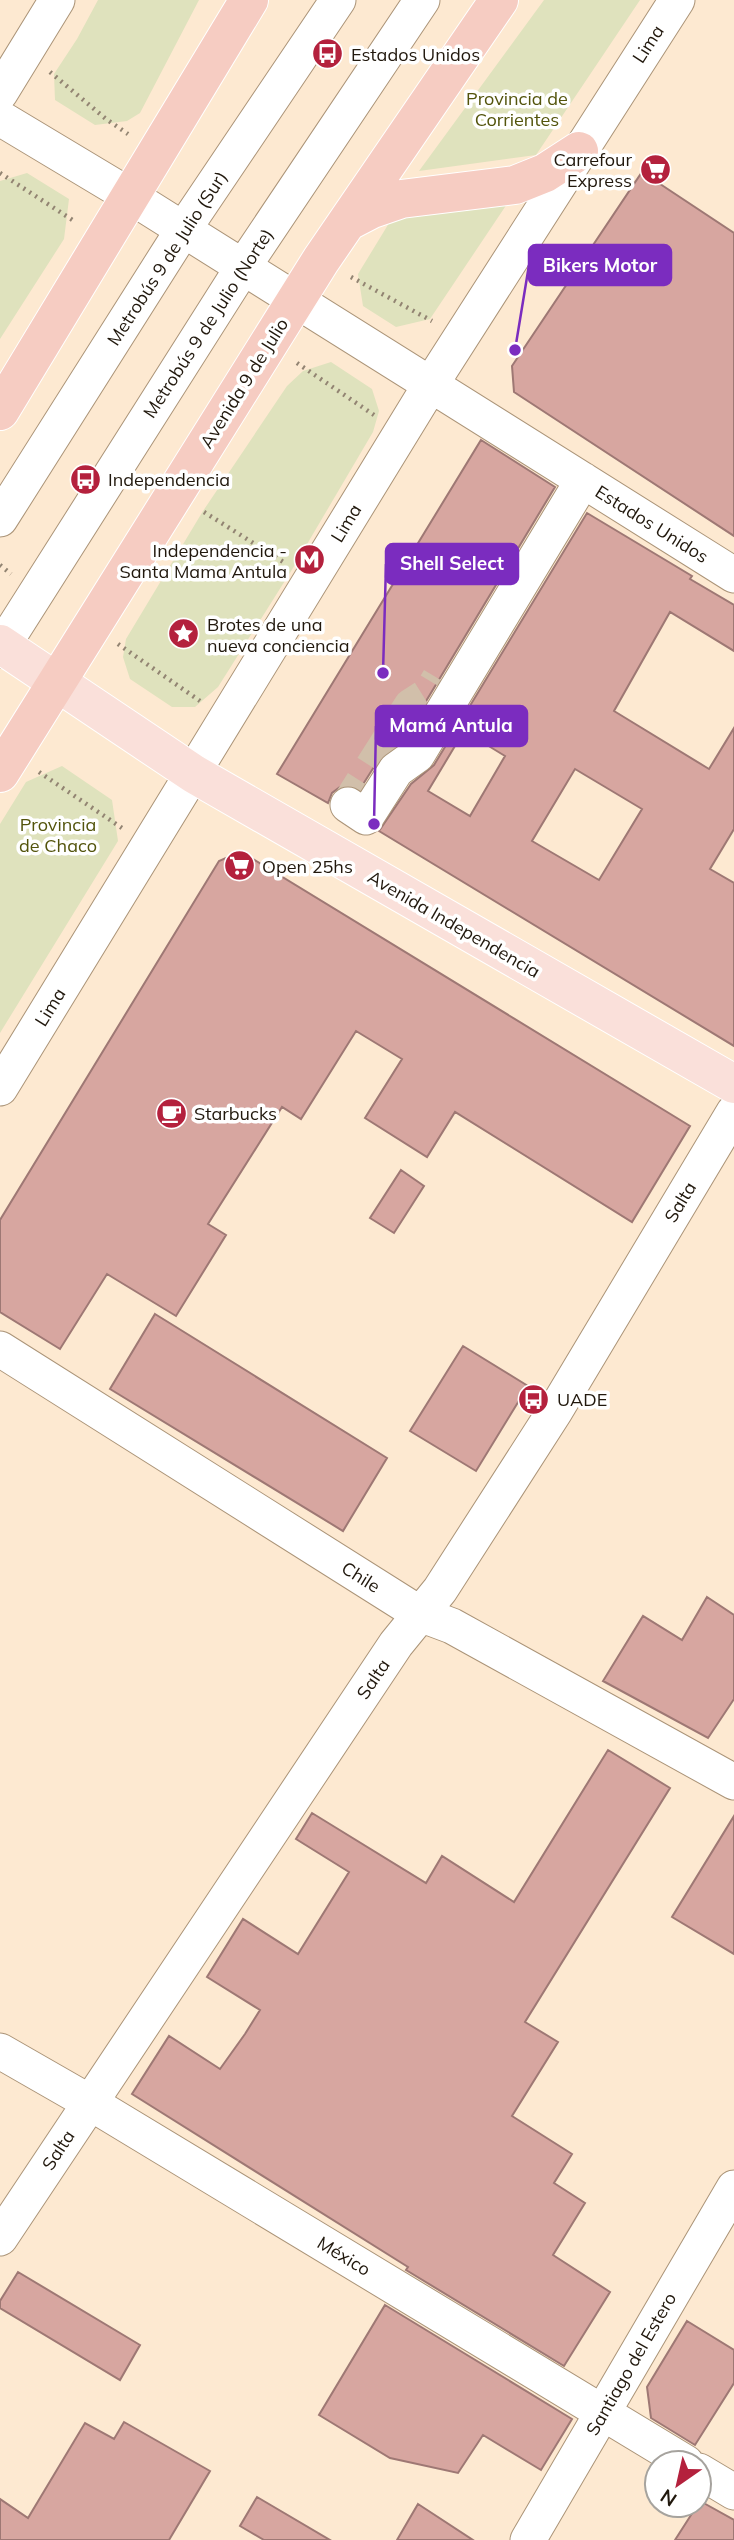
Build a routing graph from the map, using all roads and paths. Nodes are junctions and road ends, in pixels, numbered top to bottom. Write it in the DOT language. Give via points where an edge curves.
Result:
graph roads {
  1 [pos="57,0"];
  2 [pos="249,0"];
  3 [pos="338,0"];
  4 [pos="422,0"];
  5 [pos="499,0"];
  6 [pos="677,0"];
  7 [pos="0,93"];
  8 [pos="0,118"];
  9 [pos="579,150"];
  10 [pos="130,196"];
  11 [pos="347,222"];
  12 [pos="183,230"];
  13 [pos="243,267"];
  14 [pos="296,300"];
  15 [pos="431,384"];
  16 [pos="0,411"];
  17 [pos="583,480"];
  18 [pos="203,511"];
  19 [pos="0,519"];
  20 [pos="293,568"];
  21 [pos="734,575"];
  22 [pos="1,647"];
  23 [pos="56,682"];
  24 [pos="6,763"];
  25 [pos="194,774"];
  26 [pos="150,844"];
  27 [pos="321,848"];
  28 [pos="734,1084"];
  29 [pos="0,1088"];
  30 [pos="734,1112"];
  31 [pos="0,1349"];
  32 [pos="420,1614"];
  33 [pos="734,1782"];
  34 [pos="0,2051"];
  35 [pos="89,2102"];
  36 [pos="734,2189"];
  37 [pos="0,2238"];
  38 [pos="602,2411"];
  39 [pos="663,2449"];
  40 [pos="713,2480"];
  41 [pos="734,2493"];
  42 [pos="528,2540"];
  1 -- 7 [label="street"];
  2 -- 10 [label="highway"];
  3 -- 12 [label="street, Metrobús 9 de Julio (Sur)"];
  4 -- 13 [label="street, Metrobús 9 de Julio (Norte)"];
  5 -- 11 [label="highway, Avenida 9 de Julio"];
  6 -- 9 [label="street, Lima"];
  8 -- 10 [label="street, Estados Unidos"];
  9 -- 11 [label="highway" via="545,173 516,185 401,199"];
  9 -- 15 [label="street, Lima"];
  10 -- 12 [label="street, Estados Unidos"];
  10 -- 16 [label="highway"];
  11 -- 14 [label="highway, Avenida 9 de Julio"];
  12 -- 13 [label="street, Estados Unidos"];
  12 -- 19 [label="street, Metrobús 9 de Julio (Sur)"];
  13 -- 14 [label="street, Estados Unidos"];
  13 -- 22 [label="street, Metrobús 9 de Julio (Norte)"];
  14 -- 15 [label="street, Estados Unidos"];
  14 -- 23 [label="highway, Avenida 9 de Julio"];
  15 -- 17 [label="street, Estados Unidos"];
  15 -- 25 [label="street, Lima"];
  17 -- 21 [label="street, Estados Unidos"];
  17 -- 27 [label="street" via="417,755 396,770 366,817 346,809"];
  18 -- 20 [label="path"];
  22 -- 23 [label="main road, Avenida Independencia"];
  23 -- 24 [label="highway, Avenida 9 de Julio"];
  23 -- 25 [label="main road, Avenida Independencia"];
  24 -- 26 [label="path"];
  25 -- 26 [label="street, Lima"];
  25 -- 27 [label="main road, Avenida Independencia"];
  26 -- 29 [label="street, Lima"];
  27 -- 28 [label="main road, Avenida Independencia"];
  30 -- 32 [label="street, Salta" via="555,1411"];
  31 -- 32 [label="street, Chile"];
  32 -- 33 [label="street, Chile" via="452,1626"];
  32 -- 35 [label="street, Salta"];
  34 -- 35 [label="street, México"];
  35 -- 37 [label="street, Salta"];
  35 -- 38 [label="street, México"];
  36 -- 38 [label="street, Santiago del Estero"];
  38 -- 39 [label="street, México"];
  38 -- 42 [label="street, Santiago del Estero"];
  40 -- 41 [label="street"];
}
